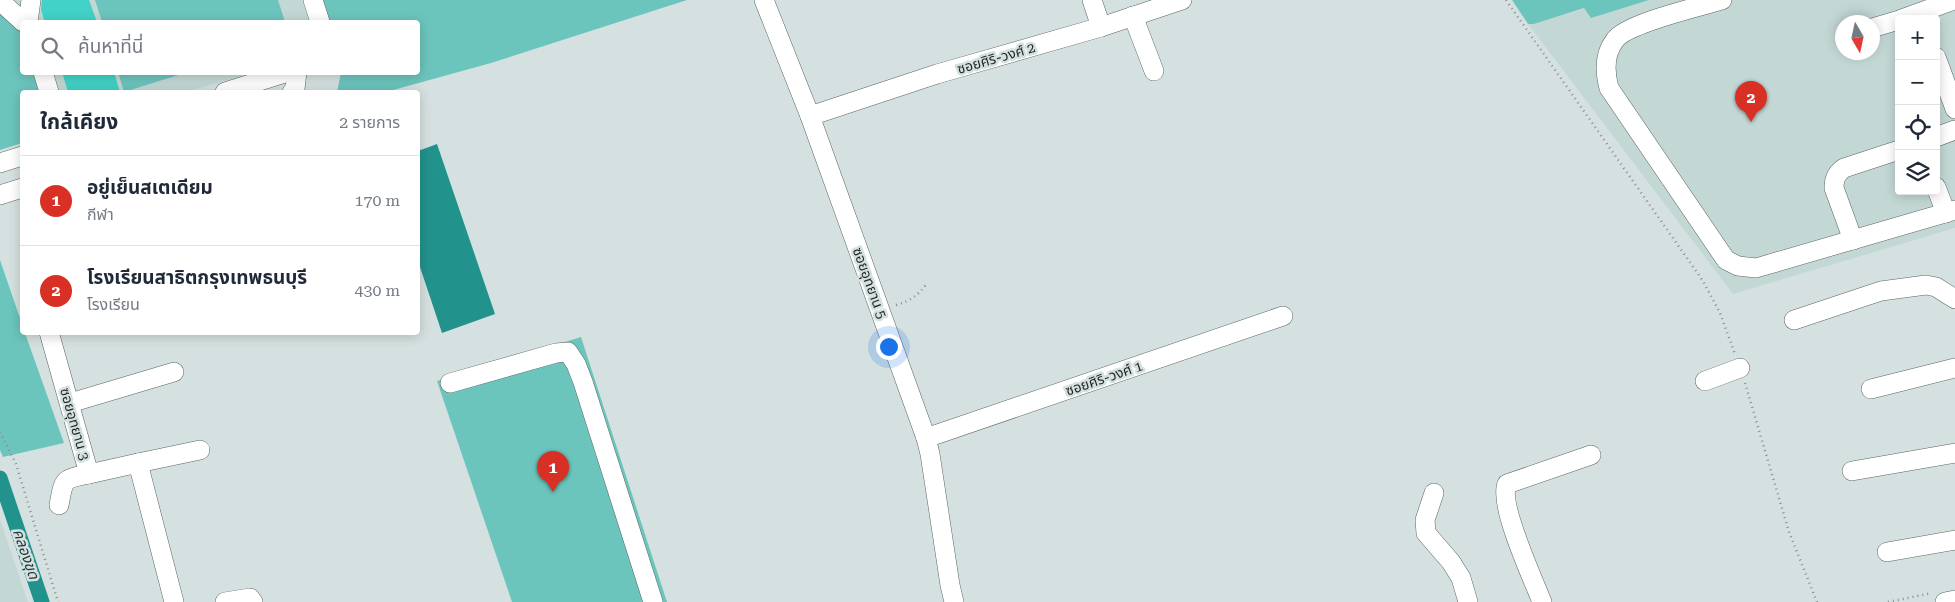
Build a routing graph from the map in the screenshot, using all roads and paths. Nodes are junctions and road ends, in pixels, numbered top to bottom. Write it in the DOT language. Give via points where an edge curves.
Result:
graph roads {
  1 [pos="31,0"];
  2 [pos="313,0"];
  3 [pos="764,0"];
  4 [pos="1092,0"];
  5 [pos="1182,0"];
  6 [pos="1506,0"];
  7 [pos="1722,0"];
  8 [pos="1954,0"];
  9 [pos="0,1"];
  10 [pos="1924,15"];
  11 [pos="1133,16"];
  12 [pos="21,20"];
  13 [pos="28,20"];
  14 [pos="319,20"];
  15 [pos="1895,21"];
  16 [pos="1880,25"];
  17 [pos="1101,27"];
  18 [pos="1937,60"];
  19 [pos="1154,70"];
  20 [pos="43,75"];
  21 [pos="279,75"];
  22 [pos="297,75"];
  23 [pos="48,90"];
  24 [pos="231,90"];
  25 [pos="294,90"];
  26 [pos="1955,110"];
  27 [pos="810,116"];
  28 [pos="1955,130"];
  29 [pos="1940,136"];
  30 [pos="1895,151"];
  31 [pos="20,157"];
  32 [pos="0,163"];
  33 [pos="20,189"];
  34 [pos="1940,194"];
  35 [pos="0,195"];
  36 [pos="1950,211"];
  37 [pos="1853,240"];
  38 [pos="927,283"];
  39 [pos="1955,299"];
  40 [pos="880,310"];
  41 [pos="1283,316"];
  42 [pos="1794,320"];
  43 [pos="50,335"];
  44 [pos="1740,368"];
  45 [pos="1955,368"];
  46 [pos="174,372"];
  47 [pos="1705,381"];
  48 [pos="450,383"];
  49 [pos="1871,389"];
  50 [pos="70,403"];
  51 [pos="0,432"];
  52 [pos="926,438"];
  53 [pos="200,450"];
  54 [pos="1955,453"];
  55 [pos="1591,455"];
  56 [pos="138,463"];
  57 [pos="1852,472"];
  58 [pos="89,474"];
  59 [pos="1434,493"];
  60 [pos="59,506"];
  61 [pos="1955,540"];
  62 [pos="1887,552"];
  63 [pos="1941,597"];
  64 [pos="1955,600"];
  65 [pos="58,602"];
  66 [pos="174,602"];
  67 [pos="225,602"];
  68 [pos="253,602"];
  69 [pos="653,602"];
  70 [pos="954,602"];
  71 [pos="1468,602"];
  72 [pos="1542,602"];
  73 [pos="1817,602"];
  74 [pos="1888,602"];
  1 -- 13 [label="street"];
  2 -- 14 [label="street"];
  3 -- 27 [label="street, ซอยอุทยาน 5"];
  4 -- 17 [label="street"];
  5 -- 11 [label="street, ซอยศิริ-วงศ์ 2"];
  6 -- 44 [label="path" via="1703,282 1720,313"];
  7 -- 37 [label="street" via="1632,28 1615,40 1607,57 1609,88 1726,260 1738,266 1756,268"];
  8 -- 10 [label="street"];
  9 -- 12 [label="street"];
  11 -- 17 [label="street, ซอยศิริ-วงศ์ 2"];
  11 -- 19 [label="street"];
  15 -- 16 [label="street"];
  17 -- 27 [label="street, ซอยศิริ-วงศ์ 2" via="938,74"];
  18 -- 26 [label="street"];
  20 -- 23 [label="street"];
  21 -- 24 [label="street"];
  22 -- 25 [label="street"];
  27 -- 40 [label="street, ซอยอุทยาน 5"];
  28 -- 29 [label="street"];
  30 -- 37 [label="street" via="1844,168 1834,180"];
  31 -- 32 [label="street"];
  33 -- 35 [label="street"];
  34 -- 36 [label="street"];
  36 -- 37 [label="street"];
  38 -- 40 [label="path" via="909,301"];
  39 -- 42 [label="street" via="1936,287 1926,285 1881,291"];
  40 -- 52 [label="street, ซอยอุทยาน 5"];
  41 -- 52 [label="street, ซอยศิริ-วงศ์ 1"];
  43 -- 50 [label="street, ซอยอุทยาน 3"];
  44 -- 47 [label="street"];
  44 -- 73 [label="path" via="1789,532"];
  45 -- 49 [label="street"];
  46 -- 50 [label="street"];
  48 -- 69 [label="street" via="568,352 583,382"];
  50 -- 58 [label="street, ซอยอุทยาน 3"];
  51 -- 65 [label="path" via="16,464"];
  52 -- 70 [label="street, ซอยอุทยาน 5"];
  53 -- 56 [label="street, ซอยอุทยาน 3"];
  54 -- 57 [label="street"];
  55 -- 72 [label="street" via="1507,484 1504,490 1510,517"];
  56 -- 58 [label="street, ซอยอุทยาน 3"];
  56 -- 66 [label="street"];
  58 -- 60 [label="street" via="66,480"];
  59 -- 71 [label="street" via="1425,520 1426,533 1451,562"];
  61 -- 62 [label="street"];
  63 -- 64 [label="street"];
  63 -- 74 [label="path"];
  67 -- 68 [label="street" via="244,597"];
}
